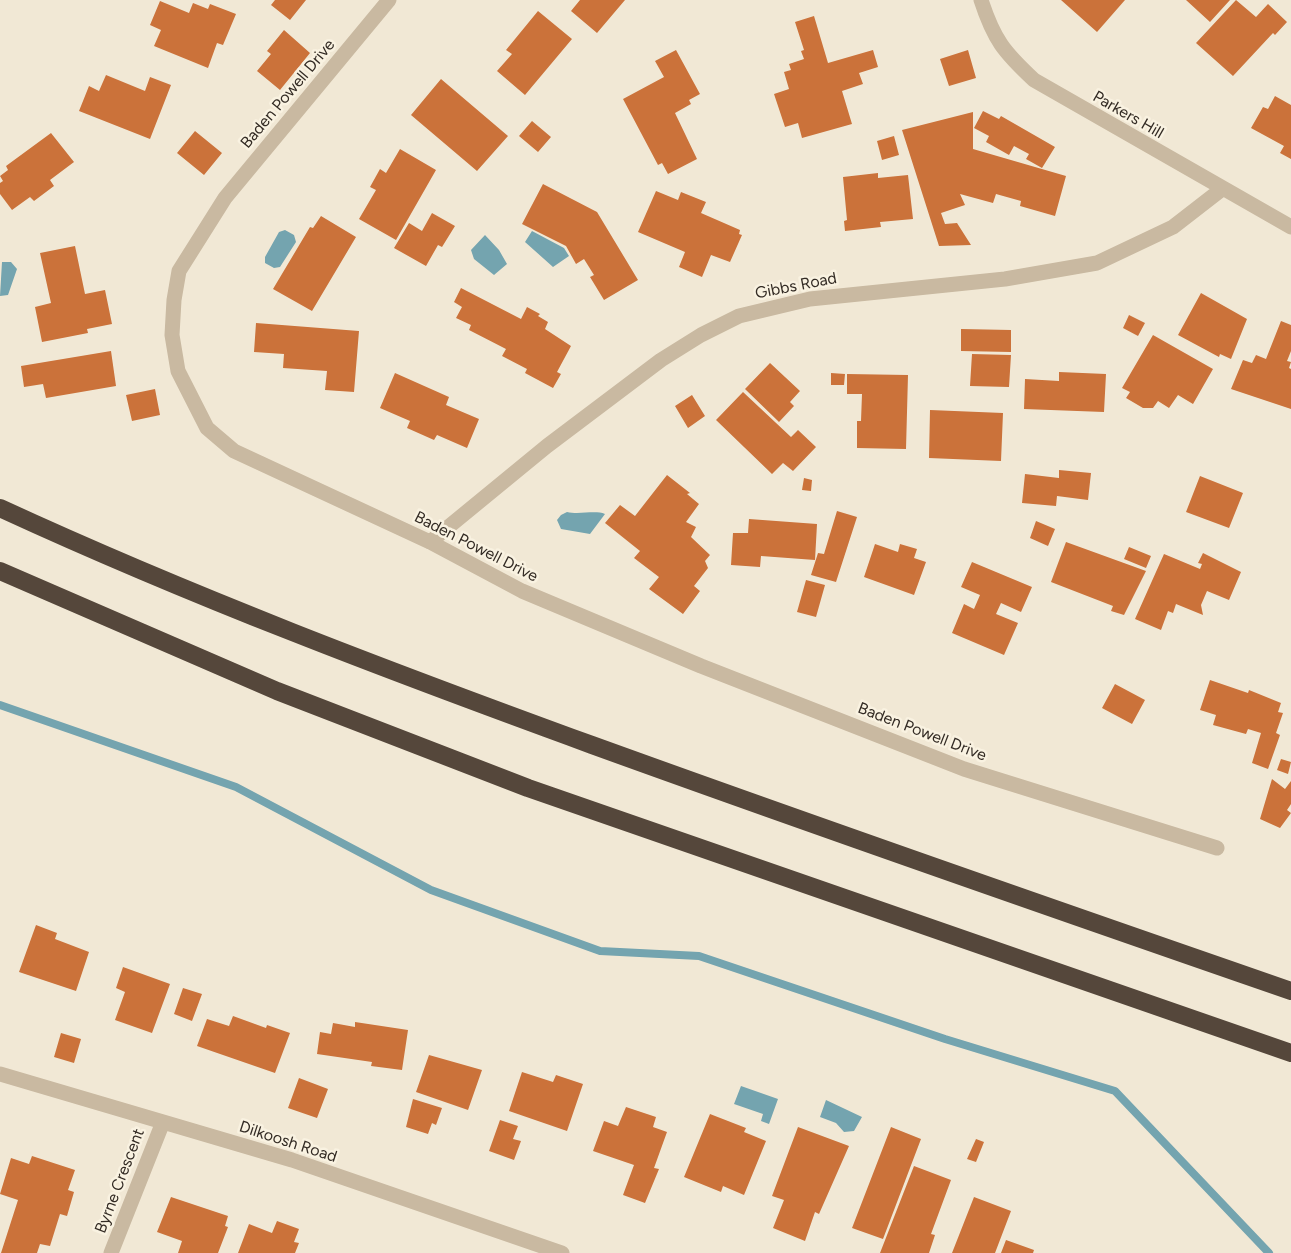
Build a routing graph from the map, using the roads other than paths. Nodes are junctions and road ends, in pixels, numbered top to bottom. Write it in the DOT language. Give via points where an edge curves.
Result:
graph roads {
  1 [pos="389,0"];
  2 [pos="981,0"];
  3 [pos="1222,189"];
  4 [pos="1291,227"];
  5 [pos="0,508"];
  6 [pos="430,542"];
  7 [pos="0,571"];
  8 [pos="1217,848"];
  9 [pos="1291,991"];
  10 [pos="1291,1053"];
  11 [pos="0,1074"];
  12 [pos="163,1122"];
  13 [pos="111,1253"];
  14 [pos="562,1253"];
  1 -- 6 [label="street, Baden Powell Drive" via="225,198 190,250 179,271 172,335 178,371 194,405 207,428 234,451"];
  2 -- 3 [label="street, Parkers Hill" via="1003,51 1034,80"];
  3 -- 4 [label="street, Parkers Hill"];
  3 -- 6 [label="street, Gibbs Road" via="1173,226 1097,263 1005,279 810,299 739,316 661,360"];
  5 -- 9 [label="highway" via="184,589 406,677"];
  6 -- 8 [label="street, Baden Powell Drive" via="532,595 964,769"];
  7 -- 10 [label="highway" via="277,691 528,788"];
  11 -- 12 [label="street, Dilkoosh Road"];
  12 -- 13 [label="street, Byrne Crescent"];
  12 -- 14 [label="street, Dilkoosh Road" via="292,1160"];
}
